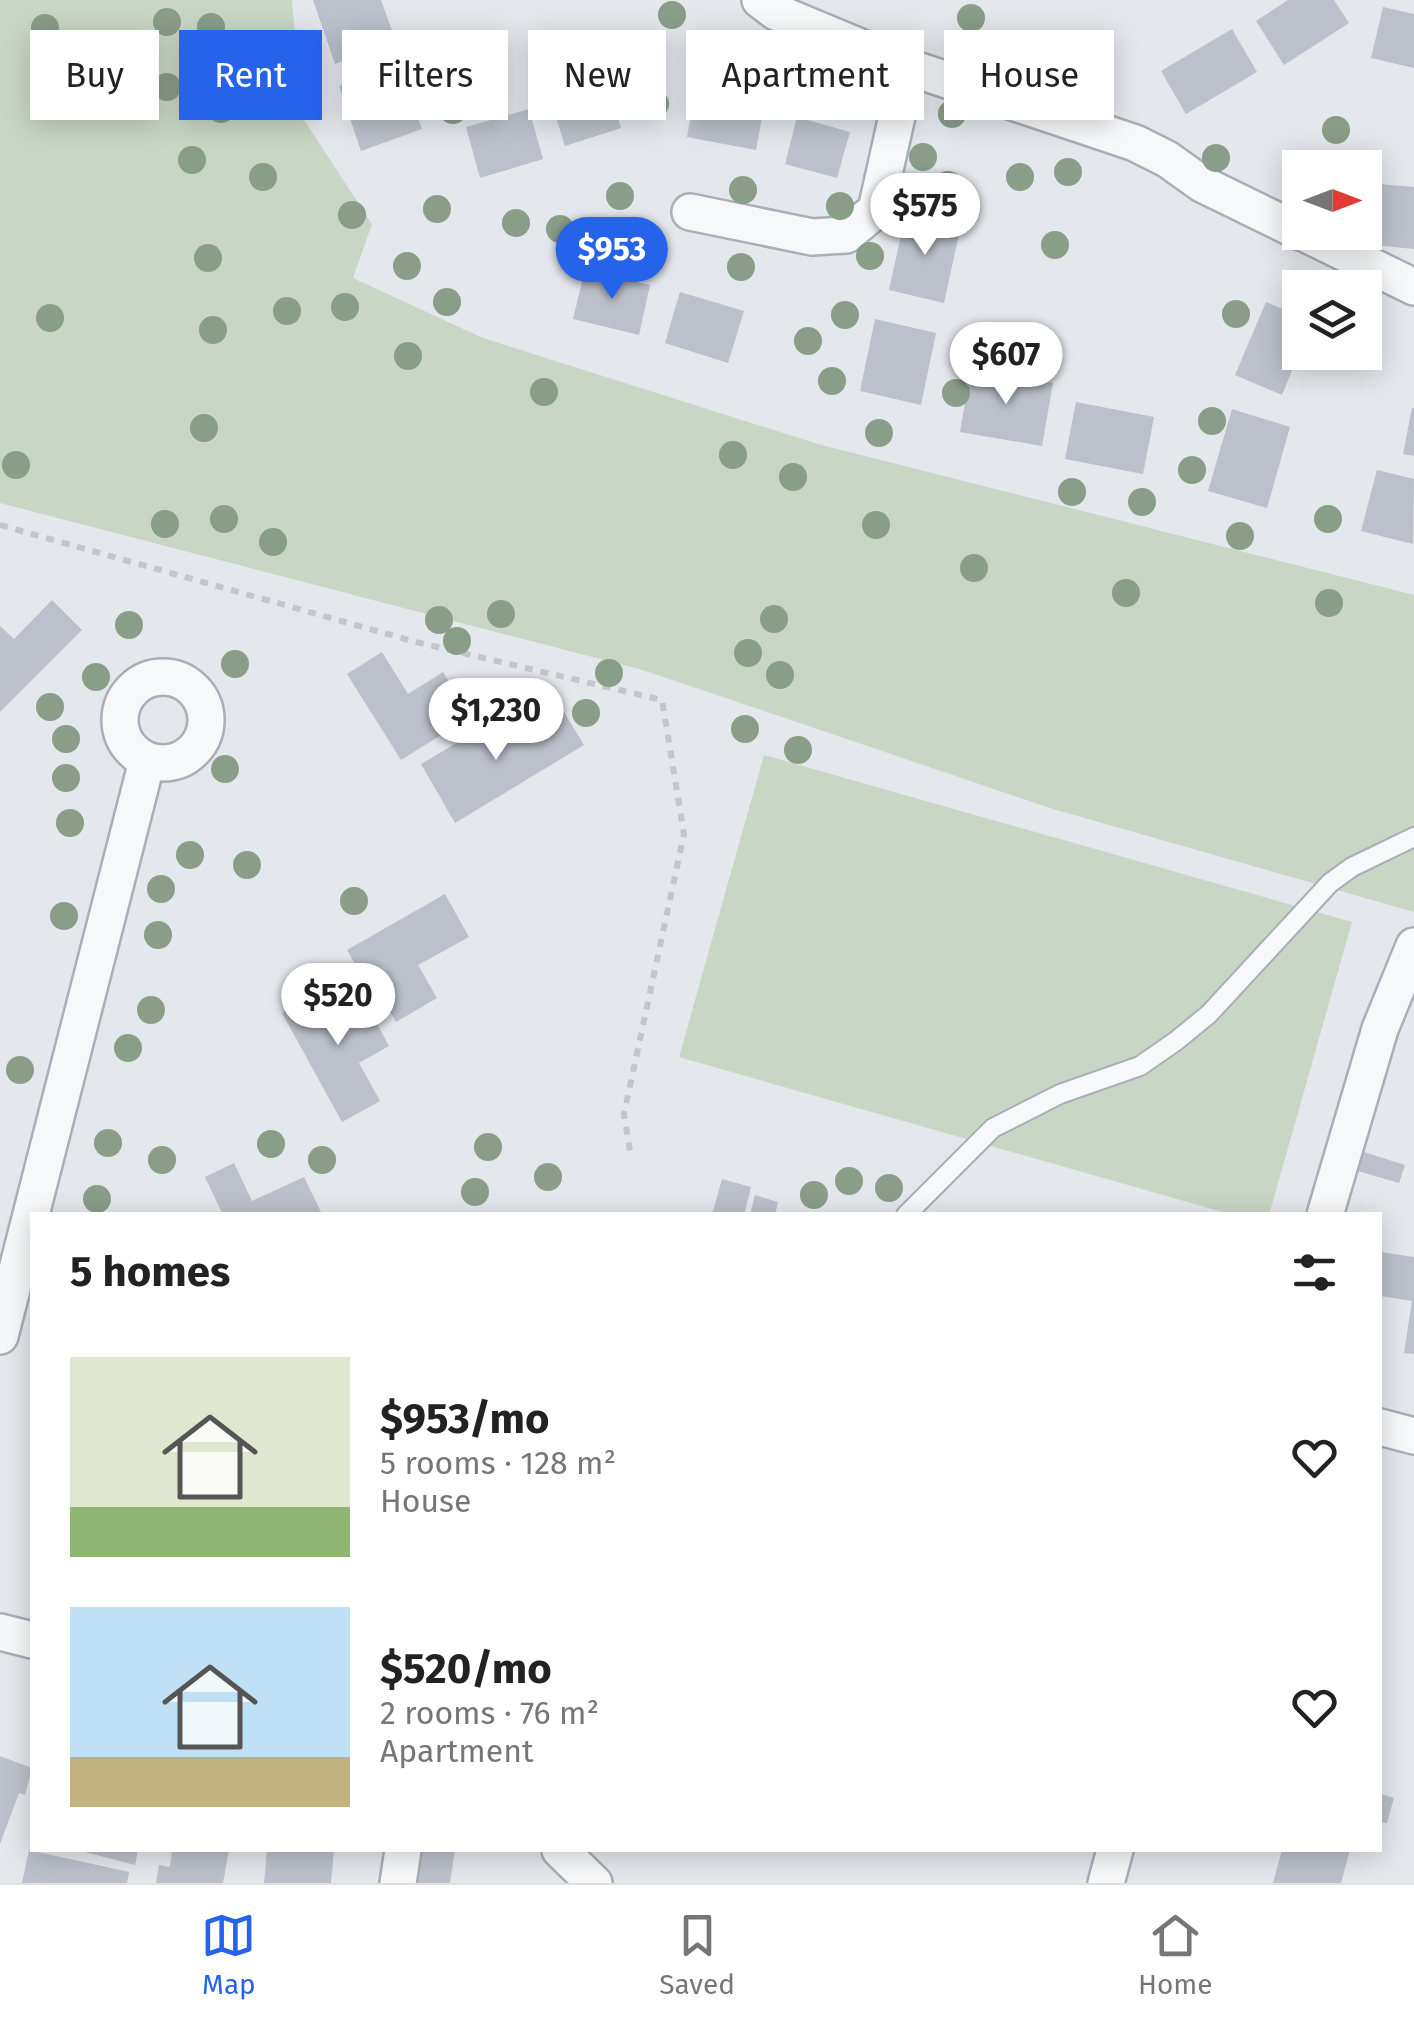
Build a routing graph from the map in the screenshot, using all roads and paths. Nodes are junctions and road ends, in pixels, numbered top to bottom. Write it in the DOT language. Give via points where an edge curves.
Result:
graph roads {
  1 [pos="760,0"];
  2 [pos="818,30"];
  3 [pos="924,73"];
  4 [pos="896,120"];
  5 [pos="690,212"];
  6 [pos="1282,223"];
  7 [pos="1337,250"];
  8 [pos="1414,288"];
  9 [pos="0,525"];
  10 [pos="147,761"];
  11 [pos="1414,838"];
  12 [pos="1414,946"];
  13 [pos="632,1158"];
  14 [pos="32,1212"];
  15 [pos="909,1212"];
  16 [pos="1326,1212"];
  17 [pos="30,1219"];
  18 [pos="0,1336"];
  19 [pos="1382,1428"];
  20 [pos="1414,1436"];
  21 [pos="0,1632"];
  22 [pos="30,1640"];
  23 [pos="402,1852"];
  24 [pos="562,1852"];
  25 [pos="398,1883"];
  26 [pos="594,1883"];
  1 -- 2 [label="street"];
  3 -- 6 [label="street" via="1135,143"];
  4 -- 5 [label="street" via="876,210 846,236 812,237"];
  7 -- 8 [label="street"];
  9 -- 13 [label="path" via="416,642 662,700 684,834 624,1114"];
  10 -- 14 [label="street"];
  11 -- 15 [label="lane" via="1330,883 1176,1042 1140,1066 1060,1094 993,1128"];
  12 -- 16 [label="street" via="1380,1028"];
  17 -- 18 [label="street"];
  19 -- 20 [label="street"];
  21 -- 22 [label="street"];
  23 -- 25 [label="street"];
  24 -- 26 [label="street"];
}
